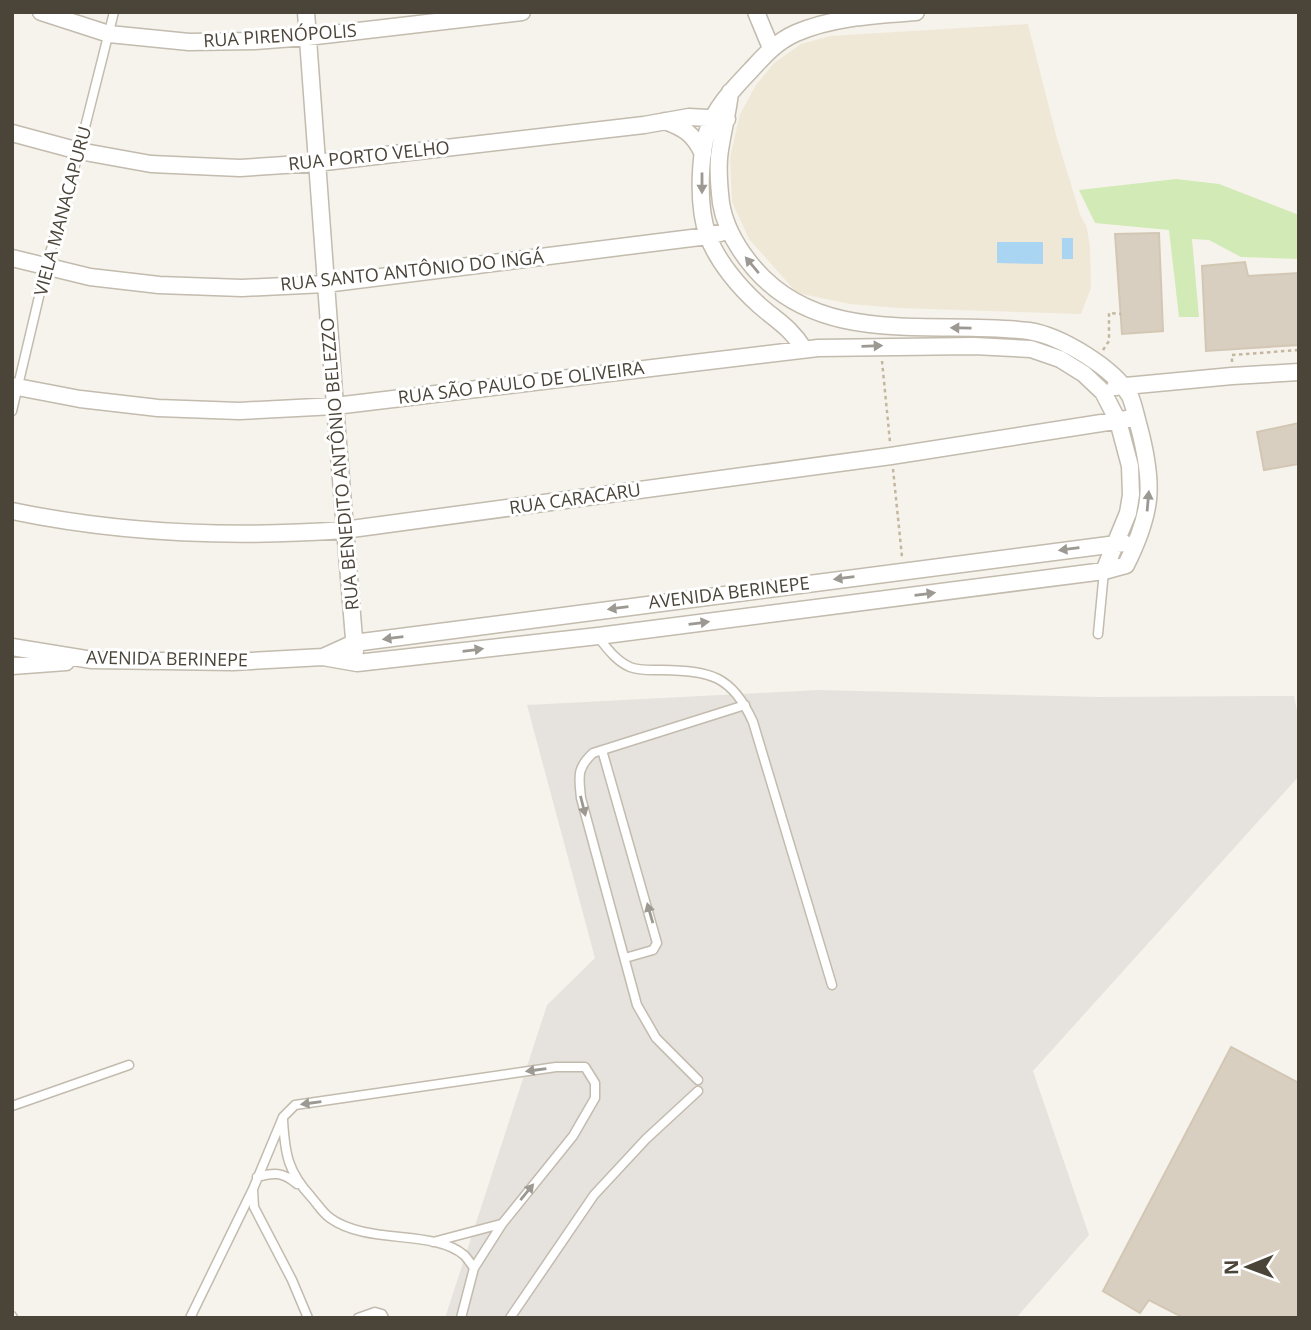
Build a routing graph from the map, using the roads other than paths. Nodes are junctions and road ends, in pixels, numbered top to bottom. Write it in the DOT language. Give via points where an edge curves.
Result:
graph roads {
  1 [pos="41,12"];
  2 [pos="114,12"];
  3 [pos="306,12"];
  4 [pos="522,12"];
  5 [pos="756,12"];
  6 [pos="916,12"];
  7 [pos="904,13"];
  8 [pos="109,34"];
  9 [pos="307,37"];
  10 [pos="771,48"];
  11 [pos="720,118"];
  12 [pos="665,121"];
  13 [pos="12,133"];
  14 [pos="79,151"];
  15 [pos="703,153"];
  16 [pos="316,163"];
  17 [pos="728,231"];
  18 [pos="708,236"];
  19 [pos="12,258"];
  20 [pos="46,267"];
  21 [pos="325,284"];
  22 [pos="804,349"];
  23 [pos="1299,372"];
  24 [pos="1120,385"];
  25 [pos="15,387"];
  26 [pos="1103,392"];
  27 [pos="335,406"];
  28 [pos="12,411"];
  29 [pos="1136,416"];
  30 [pos="1118,421"];
  31 [pos="12,511"];
  32 [pos="344,530"];
  33 [pos="1117,542"];
  34 [pos="1137,542"];
  35 [pos="1104,579"];
  36 [pos="1098,634"];
  37 [pos="598,636"];
  38 [pos="354,643"];
  39 [pos="12,647"];
  40 [pos="323,657"];
  41 [pos="92,660"];
  42 [pos="357,663"];
  43 [pos="12,666"];
  44 [pos="745,705"];
  45 [pos="602,750"];
  46 [pos="625,958"];
  47 [pos="832,985"];
  48 [pos="129,1065"];
  49 [pos="698,1080"];
  50 [pos="698,1091"];
  51 [pos="12,1106"];
  52 [pos="283,1117"];
  53 [pos="257,1177"];
  54 [pos="253,1188"];
  55 [pos="302,1188"];
  56 [pos="502,1224"];
  57 [pos="433,1242"];
  58 [pos="474,1268"];
  59 [pos="190,1318"];
  60 [pos="308,1318"];
  61 [pos="358,1318"];
  62 [pos="384,1318"];
  63 [pos="461,1318"];
  64 [pos="510,1318"];
  1 -- 8 [label="street, RUA PIRENÓPOLIS"];
  2 -- 8 [label="lane, VIELA MANACAPURU"];
  3 -- 9 [label="street, RUA BENEDITO ANTÔNIO BELEZZO"];
  4 -- 9 [label="street, RUA PIRENÓPOLIS"];
  5 -- 10 [label="street"];
  6 -- 7 [label="street"];
  7 -- 10 [label="street" via="822,23"];
  8 -- 9 [label="street, RUA PIRENÓPOLIS" via="189,41"];
  8 -- 14 [label="lane, VIELA MANACAPURU"];
  9 -- 16 [label="street, RUA BENEDITO ANTÔNIO BELEZZO"];
  10 -- 11 [label="street" via="730,92"];
  11 -- 12 [label="street, RUA PORTO VELHO"];
  11 -- 15 [label="street" via="705,138"];
  11 -- 17 [label="street" via="719,166"];
  12 -- 15 [label="street" via="691,134"];
  12 -- 16 [label="street, RUA PORTO VELHO"];
  13 -- 14 [label="street, RUA PORTO VELHO"];
  14 -- 16 [label="street, RUA PORTO VELHO" via="207,168"];
  14 -- 20 [label="lane, VIELA MANACAPURU"];
  15 -- 18 [label="street, one-way" via="702,196"];
  16 -- 21 [label="street, RUA BENEDITO ANTÔNIO BELEZZO"];
  17 -- 18 [label="street, RUA SANTO ANTÔNIO DO INGÁ"];
  24 -- 17 [label="street, one-way" via="1094,361 1046,335 878,326 806,308 761,276"];
  18 -- 21 [label="street, RUA SANTO ANTÔNIO DO INGÁ"];
  18 -- 22 [label="street" via="734,278 757,304 794,332"];
  19 -- 20 [label="street, RUA SANTO ANTÔNIO DO INGÁ"];
  20 -- 21 [label="street, RUA SANTO ANTÔNIO DO INGÁ" via="159,285"];
  20 -- 25 [label="lane, VIELA MANACAPURU"];
  21 -- 27 [label="street, RUA BENEDITO ANTÔNIO BELEZZO"];
  22 -- 26 [label="street, RUA SÃO PAULO DE OLIVEIRA, one-way" via="881,345 1031,349 1060,359"];
  22 -- 27 [label="street, RUA SÃO PAULO DE OLIVEIRA"];
  23 -- 24 [label="street"];
  24 -- 26 [label="street"];
  24 -- 29 [label="street"];
  25 -- 27 [label="street, RUA SÃO PAULO DE OLIVEIRA" via="158,408 239,411"];
  25 -- 28 [label="lane, VIELA MANACAPURU"];
  26 -- 30 [label="street"];
  27 -- 32 [label="street, RUA BENEDITO ANTÔNIO BELEZZO"];
  29 -- 30 [label="street, RUA CARACARU"];
  34 -- 29 [label="street, one-way" via="1148,508 1149,477"];
  30 -- 32 [label="street, RUA CARACARU"];
  30 -- 33 [label="street" via="1130,466 1131,495"];
  31 -- 32 [label="street, RUA CARACARU" via="106,527 187,533 272,535"];
  32 -- 38 [label="street, RUA BENEDITO ANTÔNIO BELEZZO"];
  33 -- 34 [label="street, AVENIDA BERINEPE"];
  33 -- 35 [label="street"];
  33 -- 38 [label="street, AVENIDA BERINEPE, one-way"];
  34 -- 35 [label="street, AVENIDA BERINEPE" via="1126,565"];
  35 -- 36 [label="lane"];
  37 -- 35 [label="street, AVENIDA BERINEPE, one-way"];
  42 -- 37 [label="street, AVENIDA BERINEPE, one-way"];
  37 -- 44 [label="lane" via="630,667 706,673 720,678"];
  38 -- 40 [label="street, AVENIDA BERINEPE"];
  38 -- 42 [label="street, RUA BENEDITO ANTÔNIO BELEZZO"];
  39 -- 41 [label="street, AVENIDA BERINEPE"];
  40 -- 41 [label="street, AVENIDA BERINEPE" via="233,662"];
  40 -- 42 [label="street, AVENIDA BERINEPE"];
  41 -- 43 [label="street"];
  44 -- 45 [label="lane"];
  44 -- 47 [label="lane"];
  45 -- 46 [label="lane, one-way" via="584,761 579,772 581,798"];
  46 -- 45 [label="lane, one-way" via="653,950 657,943"];
  46 -- 49 [label="lane" via="637,1005 656,1038"];
  48 -- 51 [label="lane"];
  50 -- 64 [label="lane" via="594,1195"];
  52 -- 53 [label="lane"];
  52 -- 55 [label="lane" via="288,1166"];
  56 -- 52 [label="lane, one-way" via="573,1136 595,1098 595,1083 585,1067 556,1067 295,1105"];
  53 -- 54 [label="lane"];
  53 -- 55 [label="lane" via="273,1172 286,1175"];
  54 -- 59 [label="lane"];
  54 -- 60 [label="lane" via="254,1207"];
  55 -- 57 [label="lane" via="340,1223 367,1234"];
  56 -- 57 [label="lane"];
  56 -- 58 [label="lane"];
  57 -- 58 [label="lane" via="464,1255"];
  58 -- 63 [label="lane"];
  61 -- 62 [label="lane" via="374,1312"];
}
